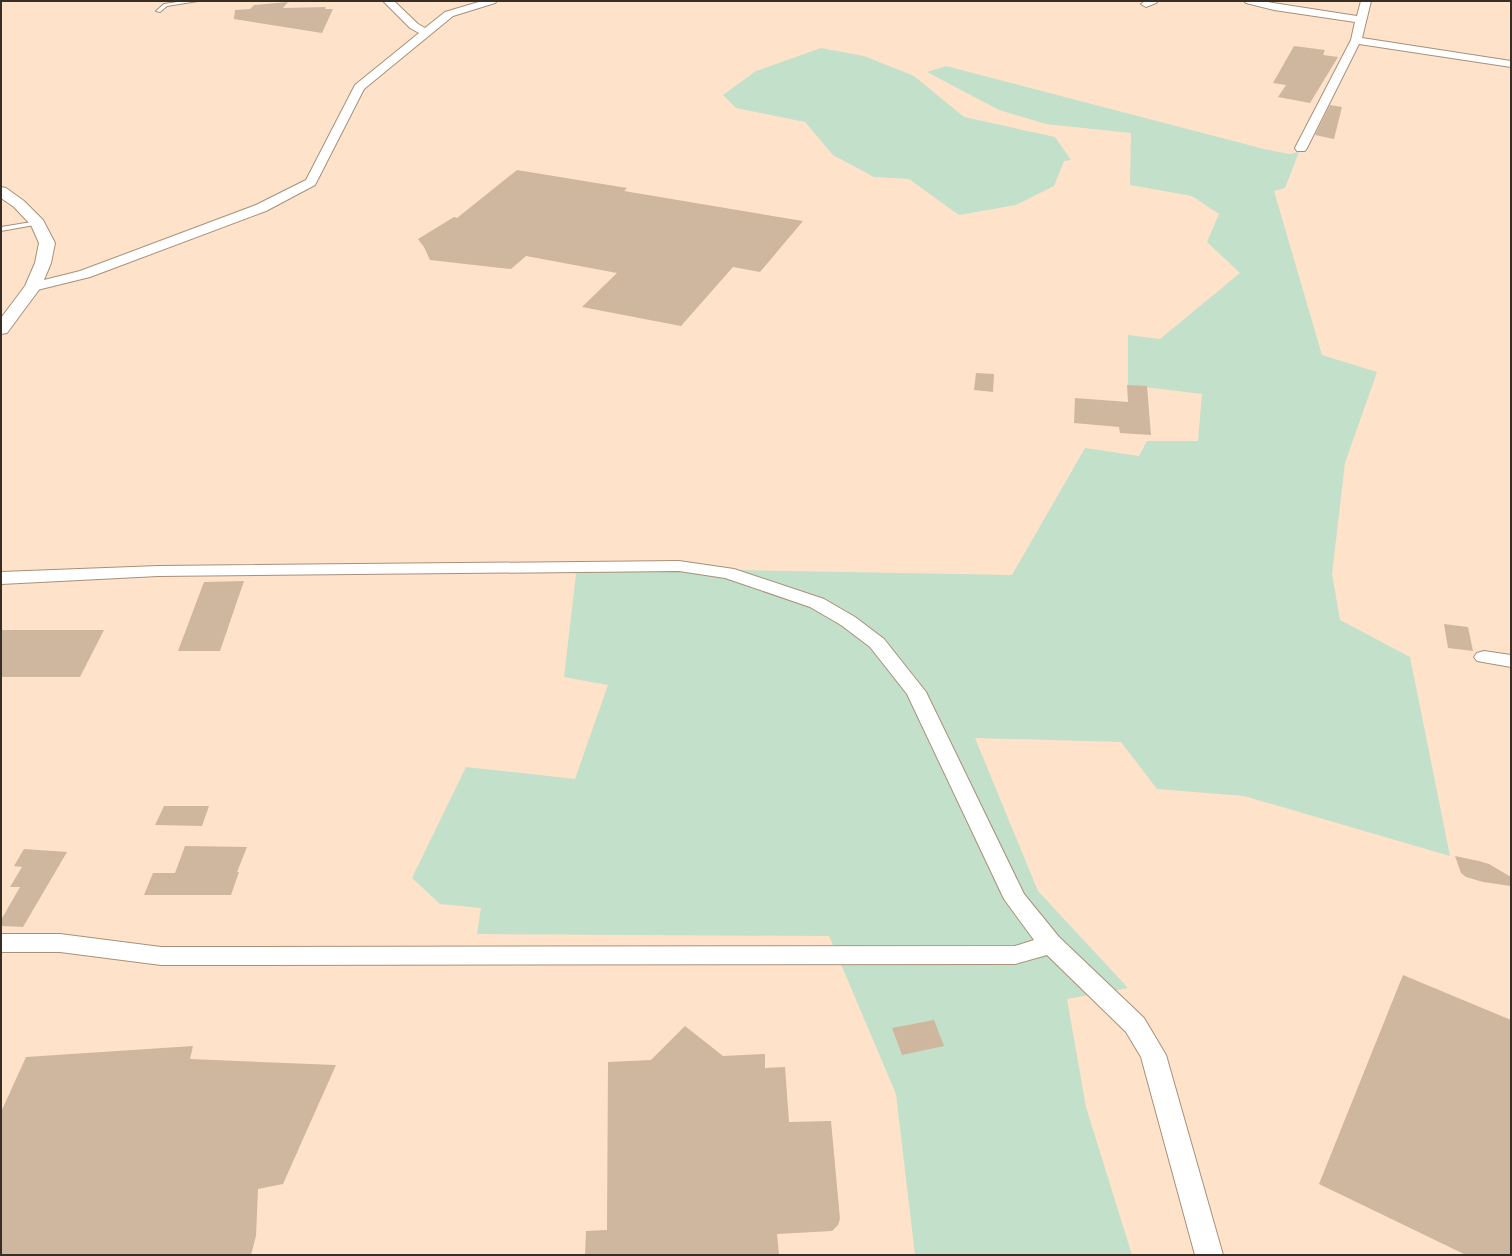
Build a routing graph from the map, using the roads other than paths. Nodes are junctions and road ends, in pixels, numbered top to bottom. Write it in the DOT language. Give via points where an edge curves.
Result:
graph roads {
  1 [pos="196,1"];
  2 [pos="388,1"];
  3 [pos="492,1"];
  4 [pos="1249,1"];
  5 [pos="1366,1"];
  6 [pos="158,11"];
  7 [pos="1361,20"];
  8 [pos="426,33"];
  9 [pos="1356,40"];
  10 [pos="1511,64"];
  11 [pos="1301,148"];
  12 [pos="1,191"];
  13 [pos="38,223"];
  14 [pos="1,229"];
  15 [pos="33,287"];
  16 [pos="1,329"];
  17 [pos="1,578"];
  18 [pos="1484,657"];
  19 [pos="1511,661"];
  20 [pos="1,943"];
  21 [pos="1051,944"];
  22 [pos="1209,1255"];
  1 -- 6 [label="lane" via="166,6"];
  2 -- 8 [label="street" via="414,26"];
  3 -- 8 [label="street" via="449,14"];
  4 -- 7 [label="street"];
  5 -- 7 [label="street"];
  7 -- 9 [label="street"];
  8 -- 15 [label="street" via="359,87 312,182 261,208 85,274"];
  9 -- 10 [label="street"];
  9 -- 11 [label="street"];
  12 -- 13 [label="main road"];
  13 -- 14 [label="lane"];
  13 -- 15 [label="main road" via="47,243 43,263"];
  15 -- 16 [label="main road"];
  17 -- 21 [label="street" via="158,571 679,566 728,573 773,588 816,603 848,621 877,643 916,692 1015,899"];
  18 -- 19 [label="street"];
  20 -- 21 [label="street" via="60,943 161,956 1015,955"];
  21 -- 22 [label="street" via="1135,1025 1153,1056"];
}
